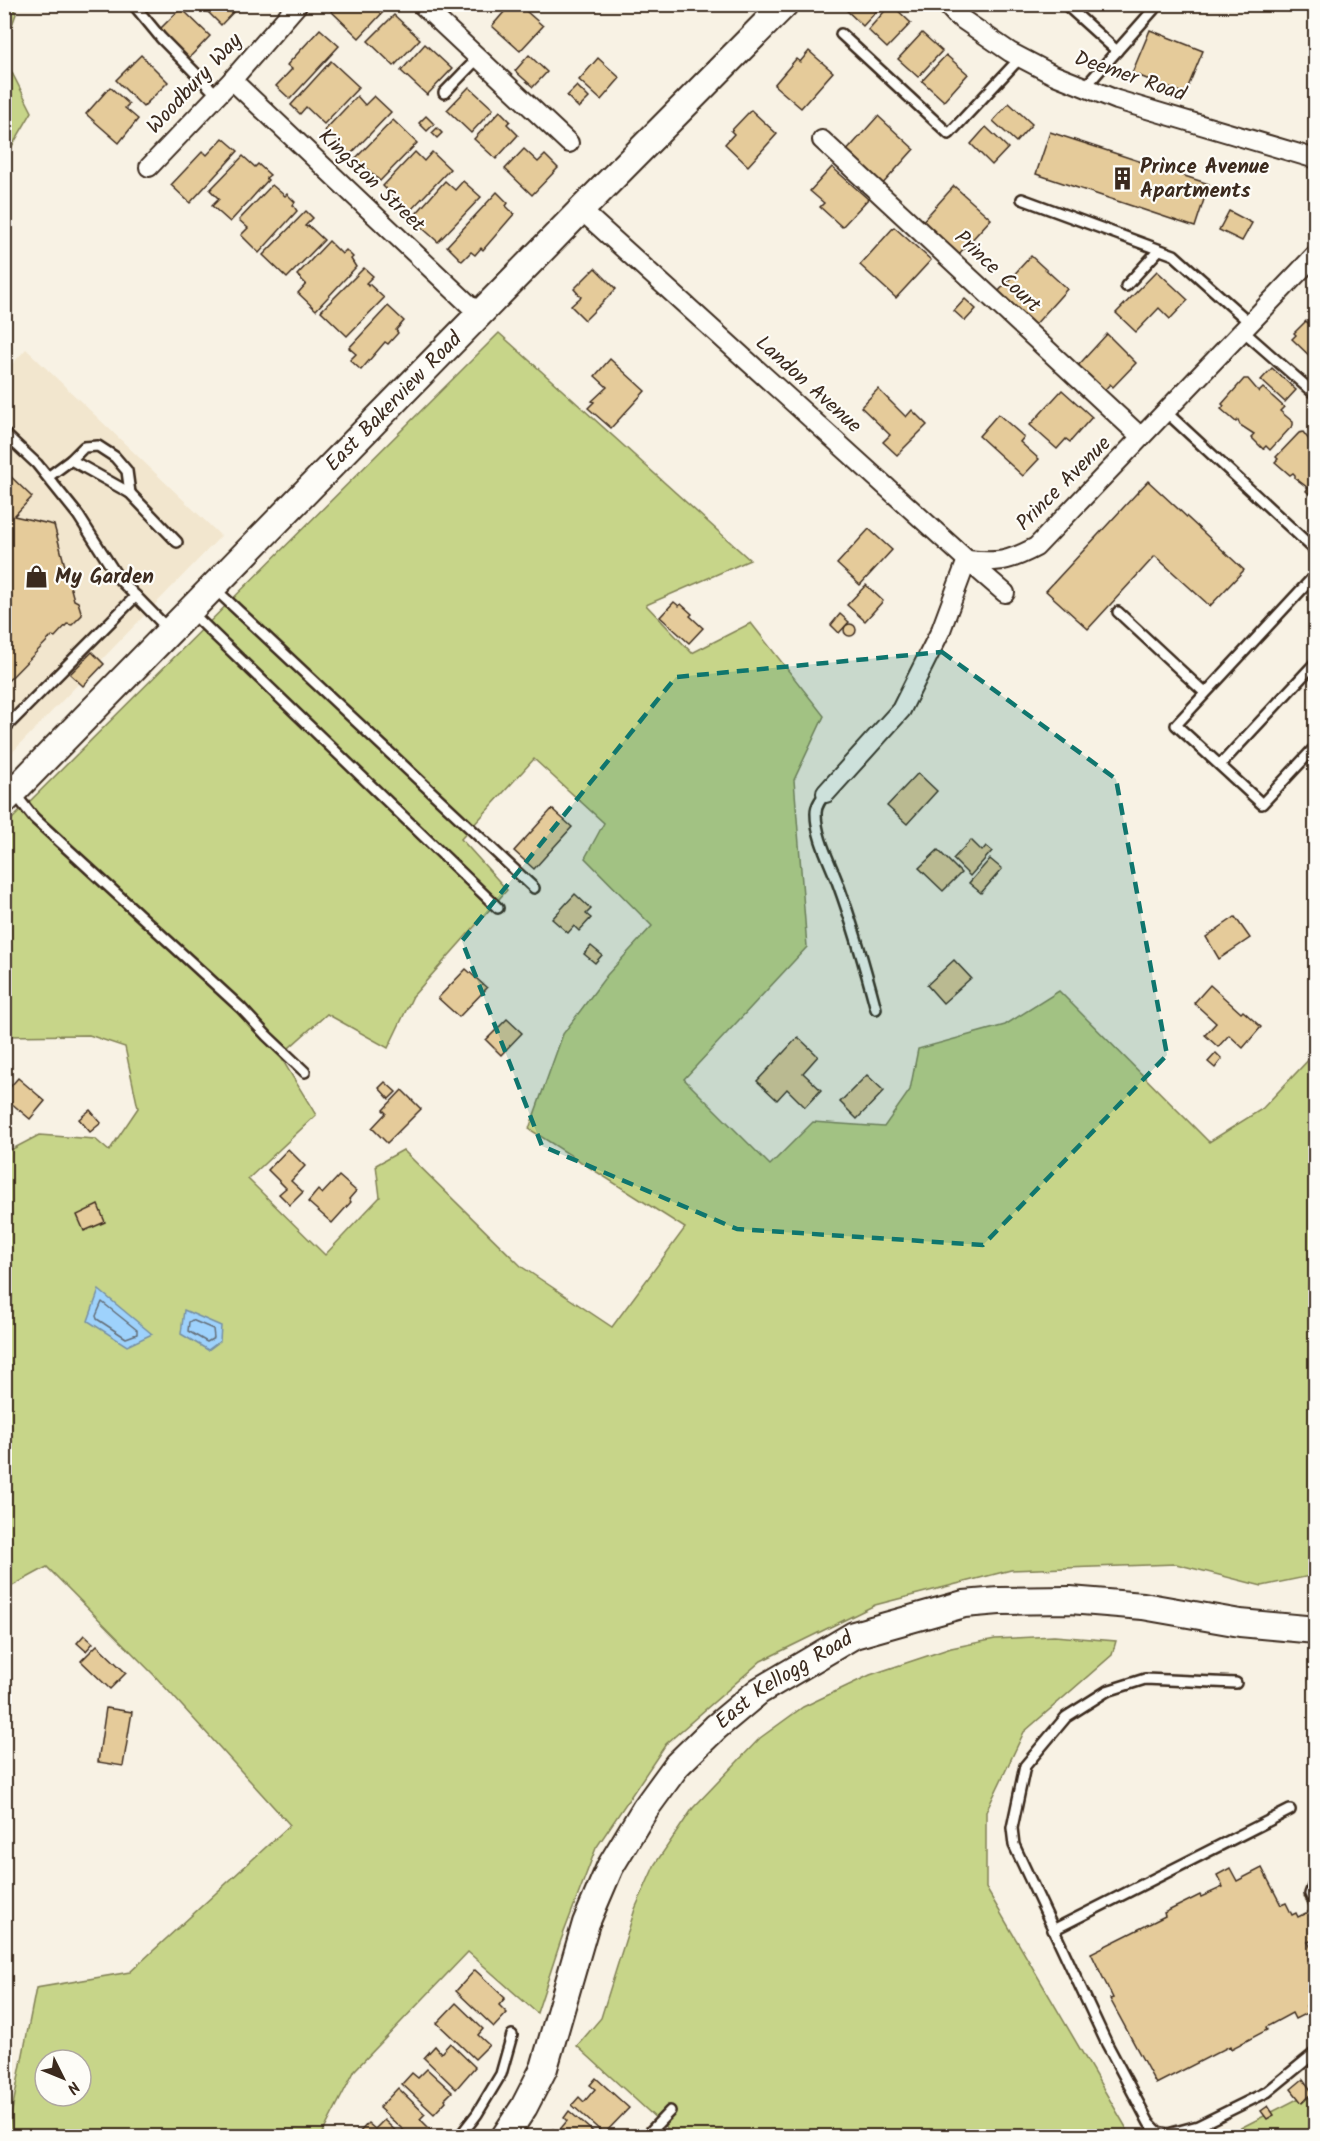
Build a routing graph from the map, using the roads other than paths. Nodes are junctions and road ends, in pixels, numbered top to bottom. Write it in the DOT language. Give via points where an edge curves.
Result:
graph roads {
  1 [pos="133,4"];
  2 [pos="298,4"];
  3 [pos="421,4"];
  4 [pos="785,4"];
  5 [pos="946,4"];
  6 [pos="1065,4"];
  7 [pos="1154,9"];
  8 [pos="841,34"];
  9 [pos="1117,51"];
  10 [pos="1021,57"];
  11 [pos="478,58"];
  12 [pos="232,80"];
  13 [pos="1085,87"];
  14 [pos="444,93"];
  15 [pos="217,95"];
  16 [pos="822,140"];
  17 [pos="569,143"];
  18 [pos="1316,159"];
  19 [pos="149,167"];
  20 [pos="1022,199"];
  21 [pos="581,210"];
  22 [pos="1159,250"];
  23 [pos="1316,254"];
  24 [pos="1126,286"];
  25 [pos="479,314"];
  26 [pos="1246,326"];
  27 [pos="1316,395"];
  28 [pos="1165,411"];
  29 [pos="4,433"];
  30 [pos="1141,437"];
  31 [pos="71,460"];
  32 [pos="48,477"];
  33 [pos="130,493"];
  34 [pos="177,542"];
  35 [pos="1316,551"];
  36 [pos="966,560"];
  37 [pos="1316,574"];
  38 [pos="214,588"];
  39 [pos="1005,593"];
  40 [pos="136,596"];
  41 [pos="190,612"];
  42 [pos="1118,612"];
  43 [pos="171,631"];
  44 [pos="1316,662"];
  45 [pos="1205,693"];
  46 [pos="4,729"];
  47 [pos="1316,746"];
  48 [pos="1220,765"];
  49 [pos="826,793"];
  50 [pos="9,796"];
  51 [pos="534,888"];
  52 [pos="498,908"];
  53 [pos="876,1009"];
  54 [pos="305,1072"];
  55 [pos="1316,1630"];
  56 [pos="1236,1683"];
  57 [pos="1290,1810"];
  58 [pos="1316,1878"];
  59 [pos="1316,1906"];
  60 [pos="1053,1930"];
  61 [pos="513,2036"];
  62 [pos="1316,2052"];
  63 [pos="670,2111"];
  64 [pos="460,2136"];
  65 [pos="505,2136"];
  66 [pos="646,2136"];
  1 -- 15 [label="lane" via="161,39"];
  2 -- 12 [label="street, Woodbury Way"];
  3 -- 11 [label="street"];
  4 -- 21 [label="main road, East Bakerview Road"];
  5 -- 10 [label="street, Deemer Road" via="956,15"];
  6 -- 9 [label="lane"];
  7 -- 9 [label="lane"];
  8 -- 10 [label="lane" via="949,134"];
  9 -- 13 [label="lane"];
  10 -- 13 [label="street, Deemer Road"];
  11 -- 14 [label="lane"];
  11 -- 17 [label="street"];
  12 -- 15 [label="street, Woodbury Way"];
  12 -- 25 [label="street, Kingston Street"];
  13 -- 18 [label="street, Deemer Road"];
  15 -- 19 [label="street, Woodbury Way"];
  16 -- 30 [label="street, Prince Court"];
  20 -- 22 [label="lane"];
  21 -- 25 [label="main road, East Bakerview Road"];
  21 -- 36 [label="street, Landon Avenue"];
  22 -- 24 [label="lane"];
  22 -- 26 [label="lane" via="1174,255"];
  23 -- 26 [label="street, Prince Avenue"];
  25 -- 38 [label="main road, East Bakerview Road"];
  26 -- 27 [label="lane"];
  26 -- 28 [label="street, Prince Avenue"];
  28 -- 30 [label="street, Prince Avenue"];
  28 -- 35 [label="lane"];
  29 -- 32 [label="lane"];
  30 -- 36 [label="street, Prince Avenue" via="1036,547 994,563"];
  31 -- 32 [label="lane"];
  31 -- 33 [label="lane"];
  31 -- 33 [label="lane" via="84,447 98,446 127,471"];
  32 -- 40 [label="lane" via="119,579"];
  33 -- 34 [label="lane"];
  36 -- 39 [label="street, Landon Avenue"];
  36 -- 49 [label="street" via="941,630 901,710"];
  37 -- 45 [label="lane"];
  38 -- 41 [label="main road, East Bakerview Road"];
  38 -- 51 [label="lane"];
  40 -- 43 [label="lane"];
  40 -- 46 [label="lane"];
  41 -- 43 [label="main road, East Bakerview Road"];
  41 -- 52 [label="lane"];
  42 -- 45 [label="lane"];
  43 -- 50 [label="main road, East Bakerview Road"];
  44 -- 48 [label="lane"];
  45 -- 48 [label="lane" via="1176,724"];
  47 -- 48 [label="lane" via="1262,804"];
  49 -- 53 [label="lane" via="816,813 820,840 862,954"];
  50 -- 54 [label="lane" via="241,1008"];
  55 -- 65 [label="main road, East Kellogg Road" via="1070,1600 964,1604 854,1635 759,1691 677,1765 610,1867 586,1923 544,2068"];
  56 -- 60 [label="lane" via="1145,1679 1107,1691 1066,1717 1025,1766 1012,1828 1014,1845"];
  57 -- 60 [label="lane"];
  58 -- 59 [label="lane" via="1310,1894"];
  60 -- 62 [label="lane" via="1107,2044 1158,2132 1168,2134 1198,2126 1247,2102"];
  61 -- 64 [label="lane" via="501,2074"];
  63 -- 66 [label="lane"];
}
